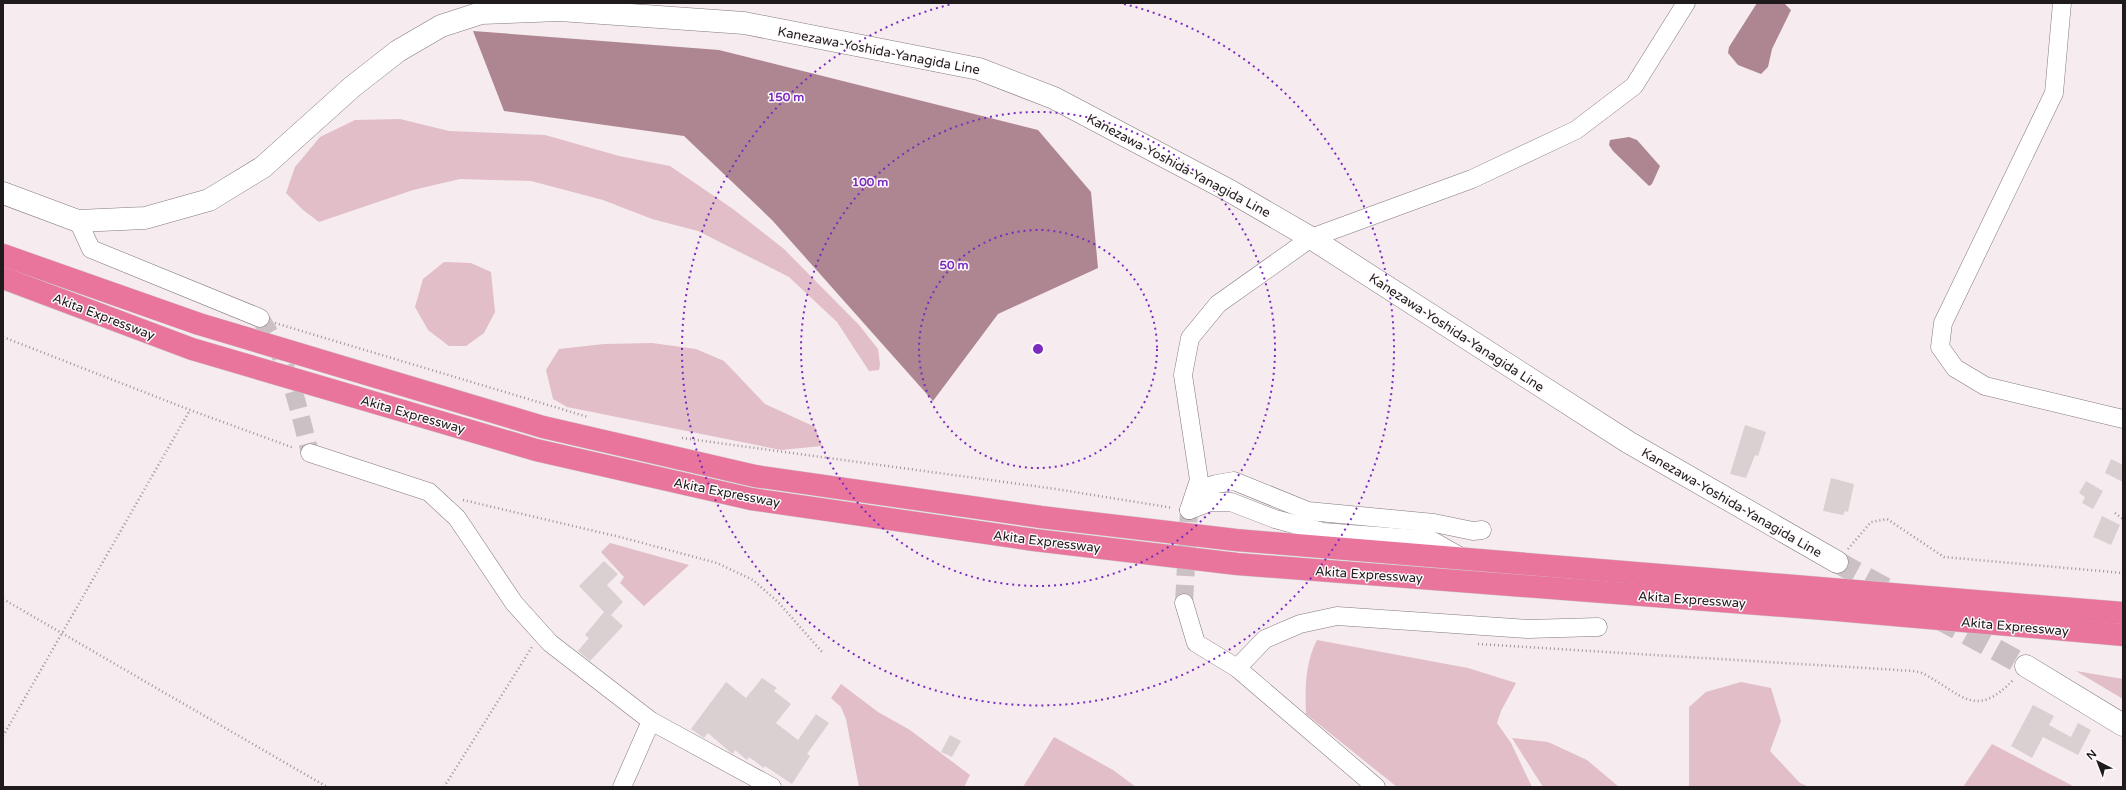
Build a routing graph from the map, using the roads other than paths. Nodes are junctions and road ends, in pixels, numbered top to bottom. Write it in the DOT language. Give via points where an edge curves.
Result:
graph roads {
  1 [pos="1686,3"];
  2 [pos="2062,3"];
  3 [pos="3,194"];
  4 [pos="78,221"];
  5 [pos="1311,238"];
  6 [pos="3,255"];
  7 [pos="3,278"];
  8 [pos="260,318"];
  9 [pos="2123,419"];
  10 [pos="310,453"];
  11 [pos="1196,490"];
  12 [pos="1482,530"];
  13 [pos="1463,558"];
  14 [pos="1837,562"];
  15 [pos="1184,603"];
  16 [pos="2123,613"];
  17 [pos="1598,627"];
  18 [pos="2123,635"];
  19 [pos="2026,666"];
  20 [pos="1237,668"];
  21 [pos="651,721"];
  22 [pos="2123,725"];
  23 [pos="622,787"];
  24 [pos="772,787"];
  25 [pos="1376,787"];
  1 -- 5 [label="street" via="1634,86 1576,130 1472,179"];
  2 -- 9 [label="street" via="2054,93 1943,323 1940,347 1955,368 1984,386"];
  3 -- 4 [label="main road, Kanezawa-Yoshida-Yanagida Line"];
  4 -- 5 [label="main road, Kanezawa-Yoshida-Yanagida Line" via="145,218 209,200 263,167 352,87 398,50 442,26 481,13 560,10 744,23 980,69 1054,98 1230,191"];
  4 -- 8 [label="street" via="91,249"];
  5 -- 11 [label="street" via="1218,304 1190,338 1183,375 1199,480"];
  5 -- 14 [label="main road, Kanezawa-Yoshida-Yanagida Line" via="1628,442"];
  6 -- 13 [label="highway, Akita Expressway" via="199,324 543,428 755,476 1041,517 1236,540"];
  7 -- 18 [label="highway, Akita Expressway" via="200,351 536,450 751,499 1034,540 1237,564"];
  10 -- 21 [label="street" via="430,492 457,518 514,603 541,633 574,663"];
  11 -- 12 [label="street" via="1234,481 1308,511"];
  11 -- 13 [label="street" via="1189,510 1210,502 1231,502 1275,519 1323,532 1431,540"];
  13 -- 16 [label="highway, Akita Expressway"];
  15 -- 20 [label="street" via="1196,643"];
  17 -- 20 [label="street" via="1528,629 1337,616 1300,624 1265,639"];
  19 -- 22 [label="main road"];
  20 -- 25 [label="street"];
  21 -- 23 [label="street"];
  21 -- 24 [label="street"];
}
